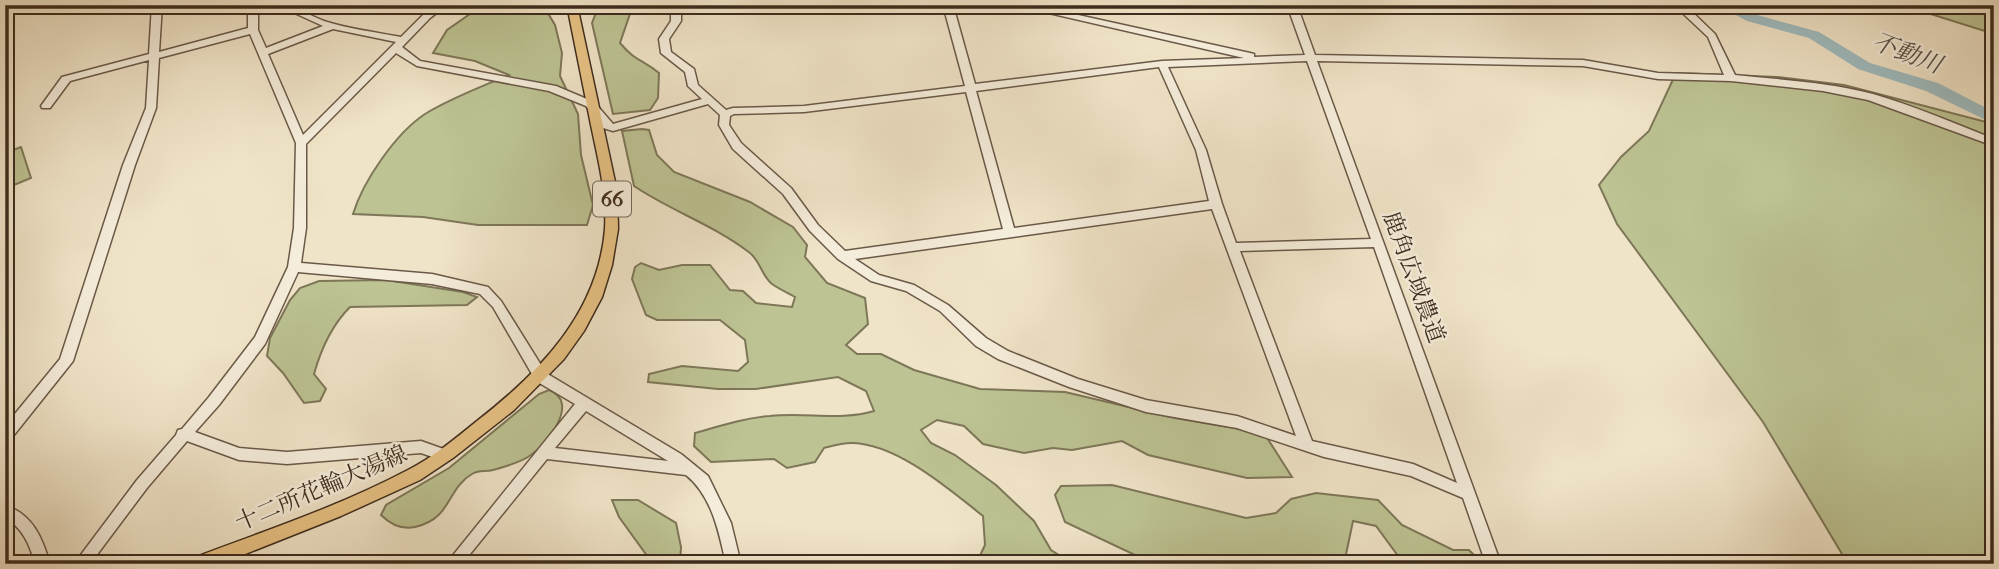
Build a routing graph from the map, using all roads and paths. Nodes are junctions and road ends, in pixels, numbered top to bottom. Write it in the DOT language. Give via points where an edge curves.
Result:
graph roads {
  1 [pos="157,5"];
  2 [pos="259,5"];
  3 [pos="282,5"];
  4 [pos="442,5"];
  5 [pos="572,5"];
  6 [pos="676,5"];
  7 [pos="948,5"];
  8 [pos="1019,5"];
  9 [pos="1292,5"];
  10 [pos="1679,5"];
  11 [pos="332,26"];
  12 [pos="253,30"];
  13 [pos="399,43"];
  14 [pos="262,52"];
  15 [pos="156,55"];
  16 [pos="1311,58"];
  17 [pos="1271,61"];
  18 [pos="1162,64"];
  19 [pos="1731,78"];
  20 [pos="969,89"];
  21 [pos="708,101"];
  22 [pos="46,106"];
  23 [pos="593,107"];
  24 [pos="724,114"];
  25 [pos="301,143"];
  26 [pos="1994,143"];
  27 [pos="1216,204"];
  28 [pos="1010,233"];
  29 [pos="1377,243"];
  30 [pos="1233,247"];
  31 [pos="842,256"];
  32 [pos="294,267"];
  33 [pos="541,377"];
  34 [pos="583,404"];
  35 [pos="183,434"];
  36 [pos="5,436"];
  37 [pos="1306,443"];
  38 [pos="544,453"];
  39 [pos="444,455"];
  40 [pos="690,469"];
  41 [pos="1469,494"];
  42 [pos="5,512"];
  43 [pos="43,564"];
  44 [pos="81,564"];
  45 [pos="198,564"];
  46 [pos="453,564"];
  47 [pos="734,564"];
  48 [pos="1494,564"];
  1 -- 15 [label="street"];
  2 -- 12 [label="street" via="253,11"];
  3 -- 11 [label="street"];
  4 -- 13 [label="street"];
  5 -- 23 [label="main road, 十二所花輪大湯線 / 66"];
  6 -- 21 [label="street" via="676,21 664,39 666,53 690,71 693,86"];
  7 -- 20 [label="street"];
  8 -- 17 [label="street"];
  9 -- 16 [label="street, 鹿角広域農道"];
  10 -- 19 [label="street" via="1712,36"];
  11 -- 13 [label="street"];
  11 -- 14 [label="street"];
  12 -- 14 [label="street"];
  12 -- 15 [label="street"];
  13 -- 23 [label="street" via="417,62 552,88"];
  13 -- 25 [label="street"];
  14 -- 25 [label="street"];
  15 -- 22 [label="street" via="65,79"];
  15 -- 36 [label="street" via="151,108 66,362"];
  16 -- 17 [label="street"];
  16 -- 19 [label="street" via="1583,63 1646,75"];
  16 -- 29 [label="street, 鹿角広域農道"];
  17 -- 18 [label="street"];
  18 -- 20 [label="street"];
  18 -- 27 [label="street" via="1201,150"];
  19 -- 26 [label="street" via="1870,97"];
  20 -- 24 [label="street"];
  20 -- 28 [label="street"];
  21 -- 23 [label="street" via="612,128"];
  21 -- 24 [label="street"];
  23 -- 33 [label="main road, 十二所花輪大湯線 / 66" via="611,191 612,243 588,315"];
  24 -- 31 [label="street" via="724,125 737,146 787,191"];
  25 -- 32 [label="street" via="300,228"];
  27 -- 28 [label="street"];
  27 -- 30 [label="street"];
  28 -- 31 [label="street"];
  29 -- 30 [label="street"];
  29 -- 41 [label="street, 鹿角広域農道"];
  30 -- 37 [label="street"];
  31 -- 37 [label="street" via="875,278 910,288 1003,355 1146,406 1237,422"];
  32 -- 33 [label="street" via="432,279 484,290"];
  32 -- 35 [label="street" via="260,340"];
  33 -- 34 [label="street"];
  33 -- 39 [label="main road, 十二所花輪大湯線 / 66"];
  34 -- 38 [label="street"];
  34 -- 40 [label="street"];
  35 -- 39 [label="street" via="239,454 275,457 421,447"];
  35 -- 44 [label="street"];
  37 -- 41 [label="street" via="1413,470"];
  38 -- 40 [label="street"];
  38 -- 46 [label="street"];
  39 -- 45 [label="main road, 十二所花輪大湯線 / 66" via="372,495"];
  40 -- 47 [label="street" via="704,480 717,506"];
  41 -- 48 [label="street, 鹿角広域農道"];
  42 -- 43 [label="street" via="25,523"];
}
